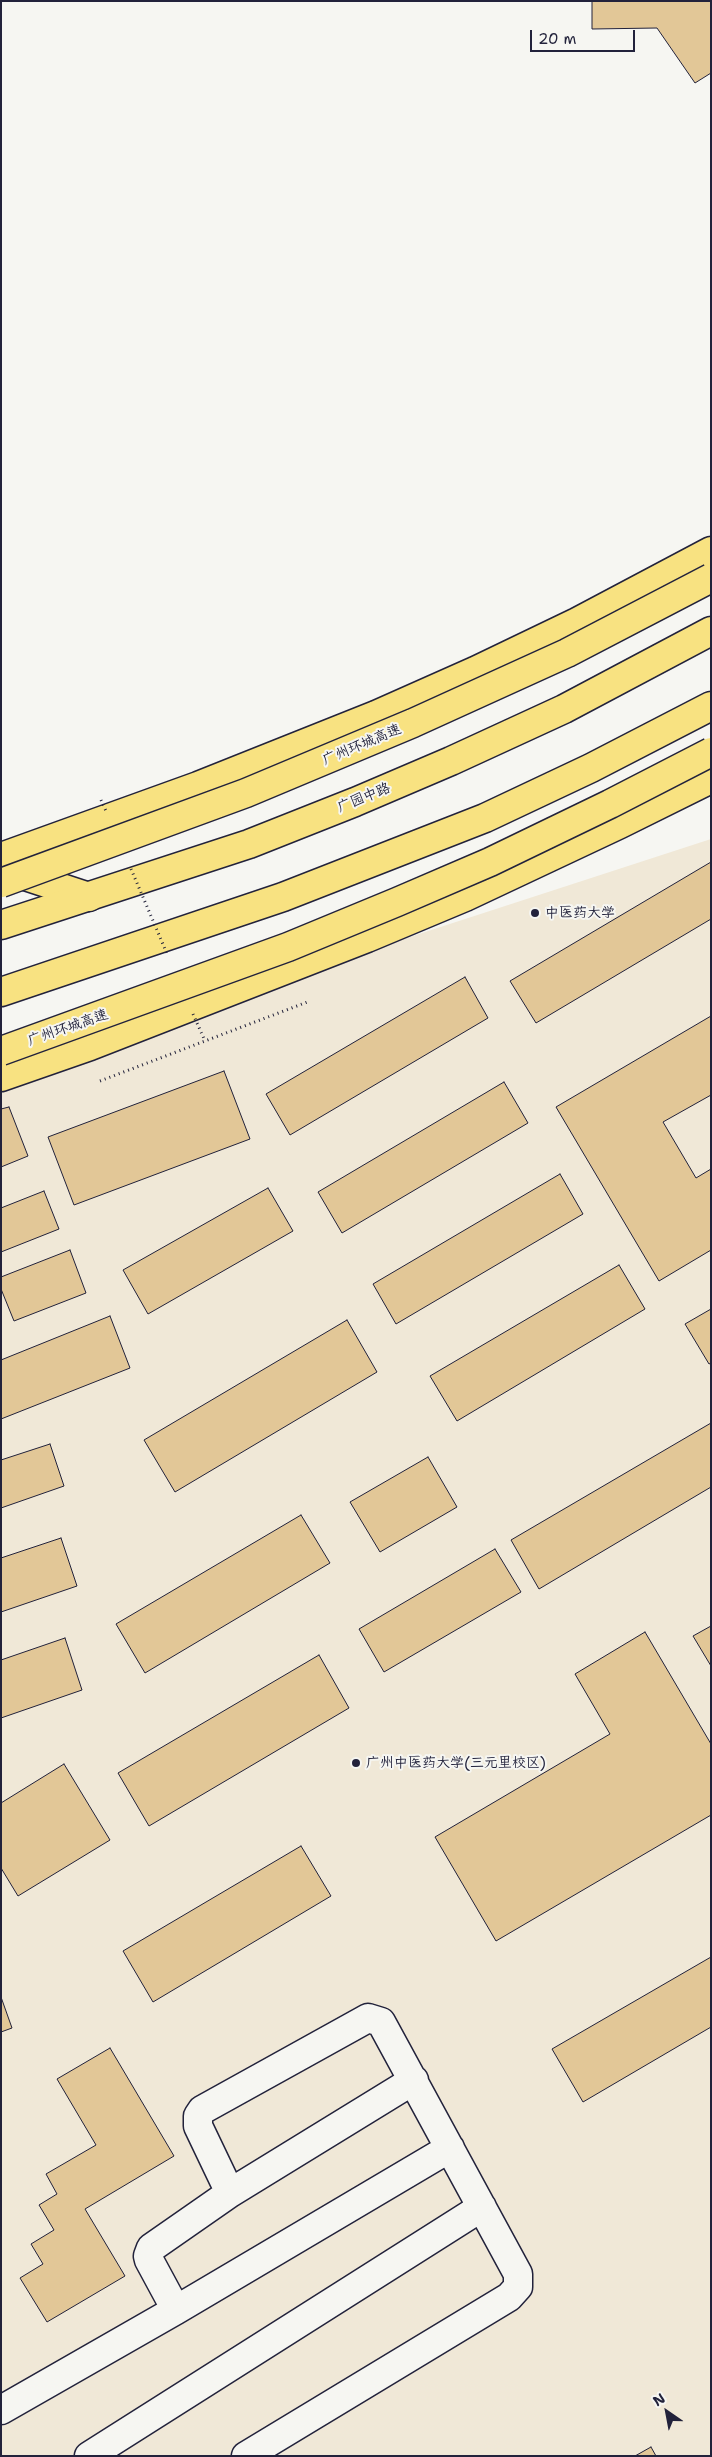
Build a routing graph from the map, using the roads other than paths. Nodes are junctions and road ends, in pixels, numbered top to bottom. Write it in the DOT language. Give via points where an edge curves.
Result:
graph roads {
  1 [pos="711,551"];
  2 [pos="711,578"];
  3 [pos="711,631"];
  4 [pos="711,706"];
  5 [pos="711,752"];
  6 [pos="711,779"];
  7 [pos="1,857"];
  8 [pos="1,868"];
  9 [pos="1,883"];
  10 [pos="89,897"];
  11 [pos="1,925"];
  12 [pos="1,992"];
  13 [pos="1,1051"];
  14 [pos="1,1077"];
  15 [pos="414,2080"];
  16 [pos="450,2148"];
  17 [pos="230,2193"];
  18 [pos="482,2208"];
  19 [pos="176,2310"];
  20 [pos="1,2410"];
  21 [pos="88,2456"];
  22 [pos="246,2456"];
  1 -- 7 [label="main road" via="577,622 376,714 198,786"];
  2 -- 9 [label="main road, 广州环城高速, bridge" via="567,653 413,723 246,793"];
  3 -- 10 [label="main road, 广园中路" via="564,709 451,761 249,844"];
  4 -- 12 [label="main road" via="485,818 283,897"];
  5 -- 13 [label="main road, 广州环城高速, bridge" via="490,862 397,902 288,947"];
  6 -- 14 [label="main road" via="473,893 367,938"];
  8 -- 10 [label="main road"];
  10 -- 11 [label="main road, 广园中路"];
  15 -- 16 [label="lane"];
  15 -- 17 [label="lane"];
  15 -- 17 [label="lane" via="387,2028 377,2019 368,2018 202,2110 198,2126"];
  16 -- 18 [label="lane"];
  16 -- 19 [label="lane"];
  17 -- 19 [label="lane" via="151,2248 149,2260"];
  18 -- 21 [label="lane"];
  18 -- 22 [label="lane" via="518,2274 518,2287 509,2297"];
  19 -- 20 [label="lane"];
}
